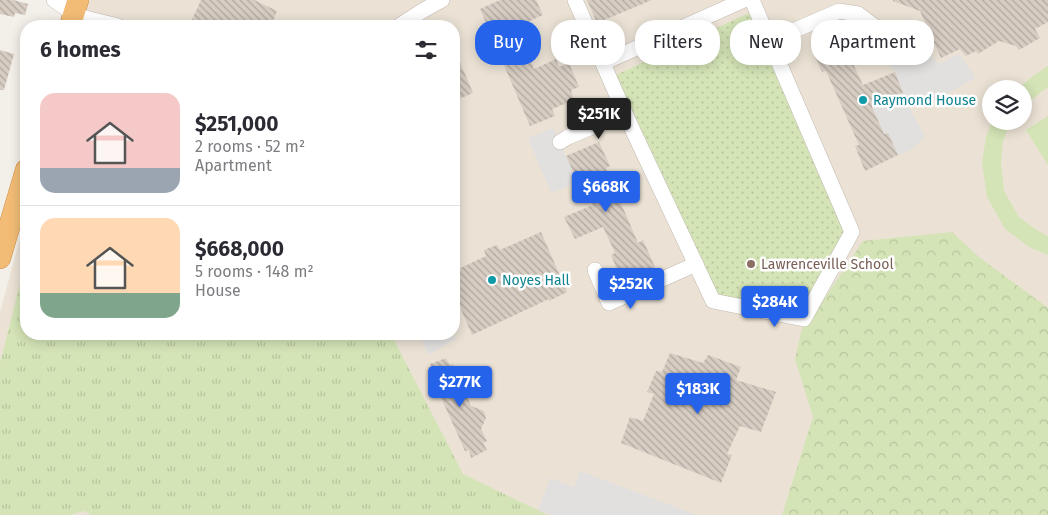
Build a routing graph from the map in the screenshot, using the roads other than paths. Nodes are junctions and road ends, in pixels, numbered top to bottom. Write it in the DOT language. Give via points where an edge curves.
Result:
graph roads {
  1 [pos="54,0"];
  2 [pos="442,0"];
  3 [pos="575,0"];
  4 [pos="744,0"];
  5 [pos="752,0"];
  6 [pos="74,13"];
  7 [pos="93,20"];
  8 [pos="408,20"];
  9 [pos="584,20"];
  10 [pos="761,20"];
  11 [pos="819,20"];
  12 [pos="866,20"];
  13 [pos="625,53"];
  14 [pos="604,65"];
  15 [pos="780,65"];
  16 [pos="625,113"];
  17 [pos="560,142"];
  18 [pos="20,190"];
  19 [pos="0,258"];
  20 [pos="696,264"];
  21 [pos="594,270"];
  1 -- 6 [label="street"];
  2 -- 8 [label="street"];
  3 -- 9 [label="street"];
  4 -- 13 [label="street"];
  5 -- 10 [label="street"];
  6 -- 7 [label="street"];
  11 -- 12 [label="street" via="839,11 858,14"];
  14 -- 16 [label="street"];
  15 -- 20 [label="street" via="852,232 804,319 714,302"];
  16 -- 17 [label="street"];
  16 -- 20 [label="street"];
  18 -- 19 [label="highway"];
  20 -- 21 [label="street" via="609,303"];
}
